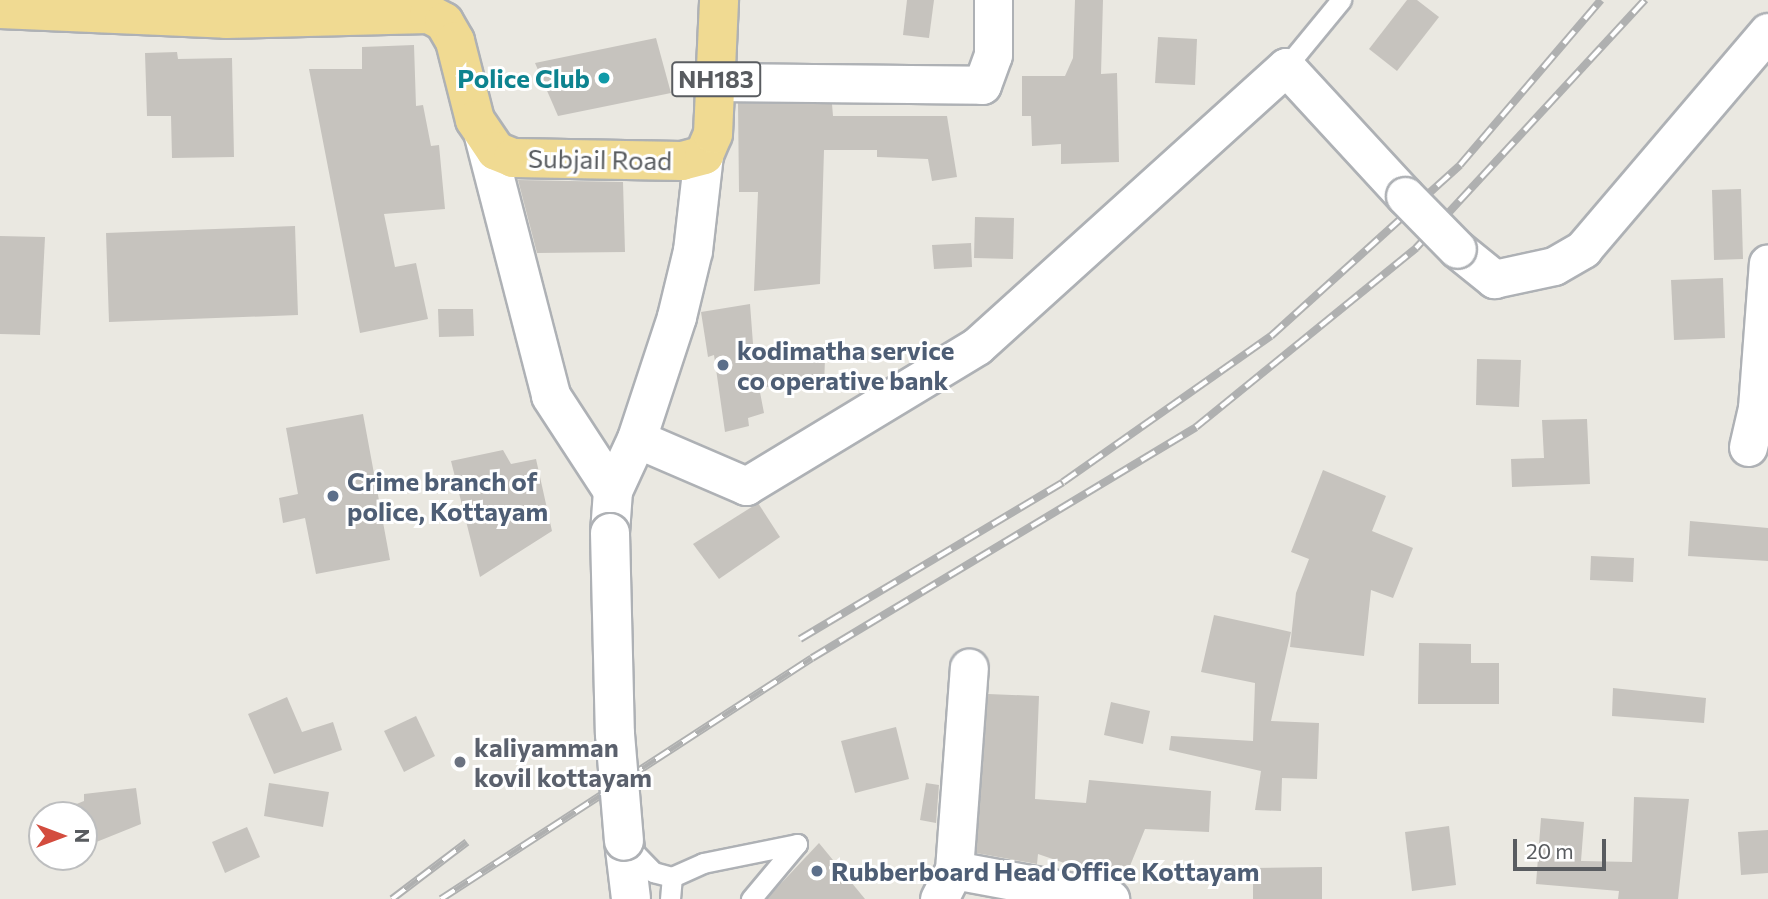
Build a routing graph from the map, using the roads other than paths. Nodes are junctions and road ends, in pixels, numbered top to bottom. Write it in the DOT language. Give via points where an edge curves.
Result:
graph roads {
  1 [pos="719,0"];
  2 [pos="993,0"];
  3 [pos="1341,0"];
  4 [pos="409,6"];
  5 [pos="0,9"];
  6 [pos="1768,32"];
  7 [pos="1286,67"];
  8 [pos="716,82"];
  9 [pos="484,136"];
  10 [pos="704,155"];
  11 [pos="1768,263"];
  12 [pos="637,439"];
  13 [pos="1748,447"];
  14 [pos="613,491"];
  15 [pos="969,668"];
  16 [pos="624,841"];
  17 [pos="672,877"];
  18 [pos="947,885"];
  19 [pos="631,899"];
  20 [pos="670,899"];
  21 [pos="751,899"];
  22 [pos="1110,899"];
  1 -- 8 [label="highway, NH183"];
  2 -- 8 [label="street" via="993,55 982,85"];
  3 -- 7 [label="lane"];
  4 -- 5 [label="highway" via="226,19"];
  4 -- 9 [label="highway" via="443,22 455,41"];
  6 -- 7 [label="street, bridge" via="1583,249 1554,266 1494,279 1405,196"];
  7 -- 12 [label="street" via="977,346 746,486"];
  8 -- 10 [label="highway, NH183" via="713,134"];
  9 -- 10 [label="highway, Subjail Road" via="513,158 682,161"];
  9 -- 14 [label="main road" via="551,396"];
  10 -- 12 [label="main road" via="692,251"];
  11 -- 13 [label="street" via="1757,408"];
  12 -- 14 [label="main road"];
  14 -- 16 [label="main road, bridge" via="615,734"];
  15 -- 18 [label="street"];
  16 -- 17 [label="lane" via="653,872"];
  16 -- 19 [label="main road"];
  17 -- 20 [label="lane"];
  17 -- 21 [label="lane" via="715,860 797,844"];
  18 -- 22 [label="street"];
}
